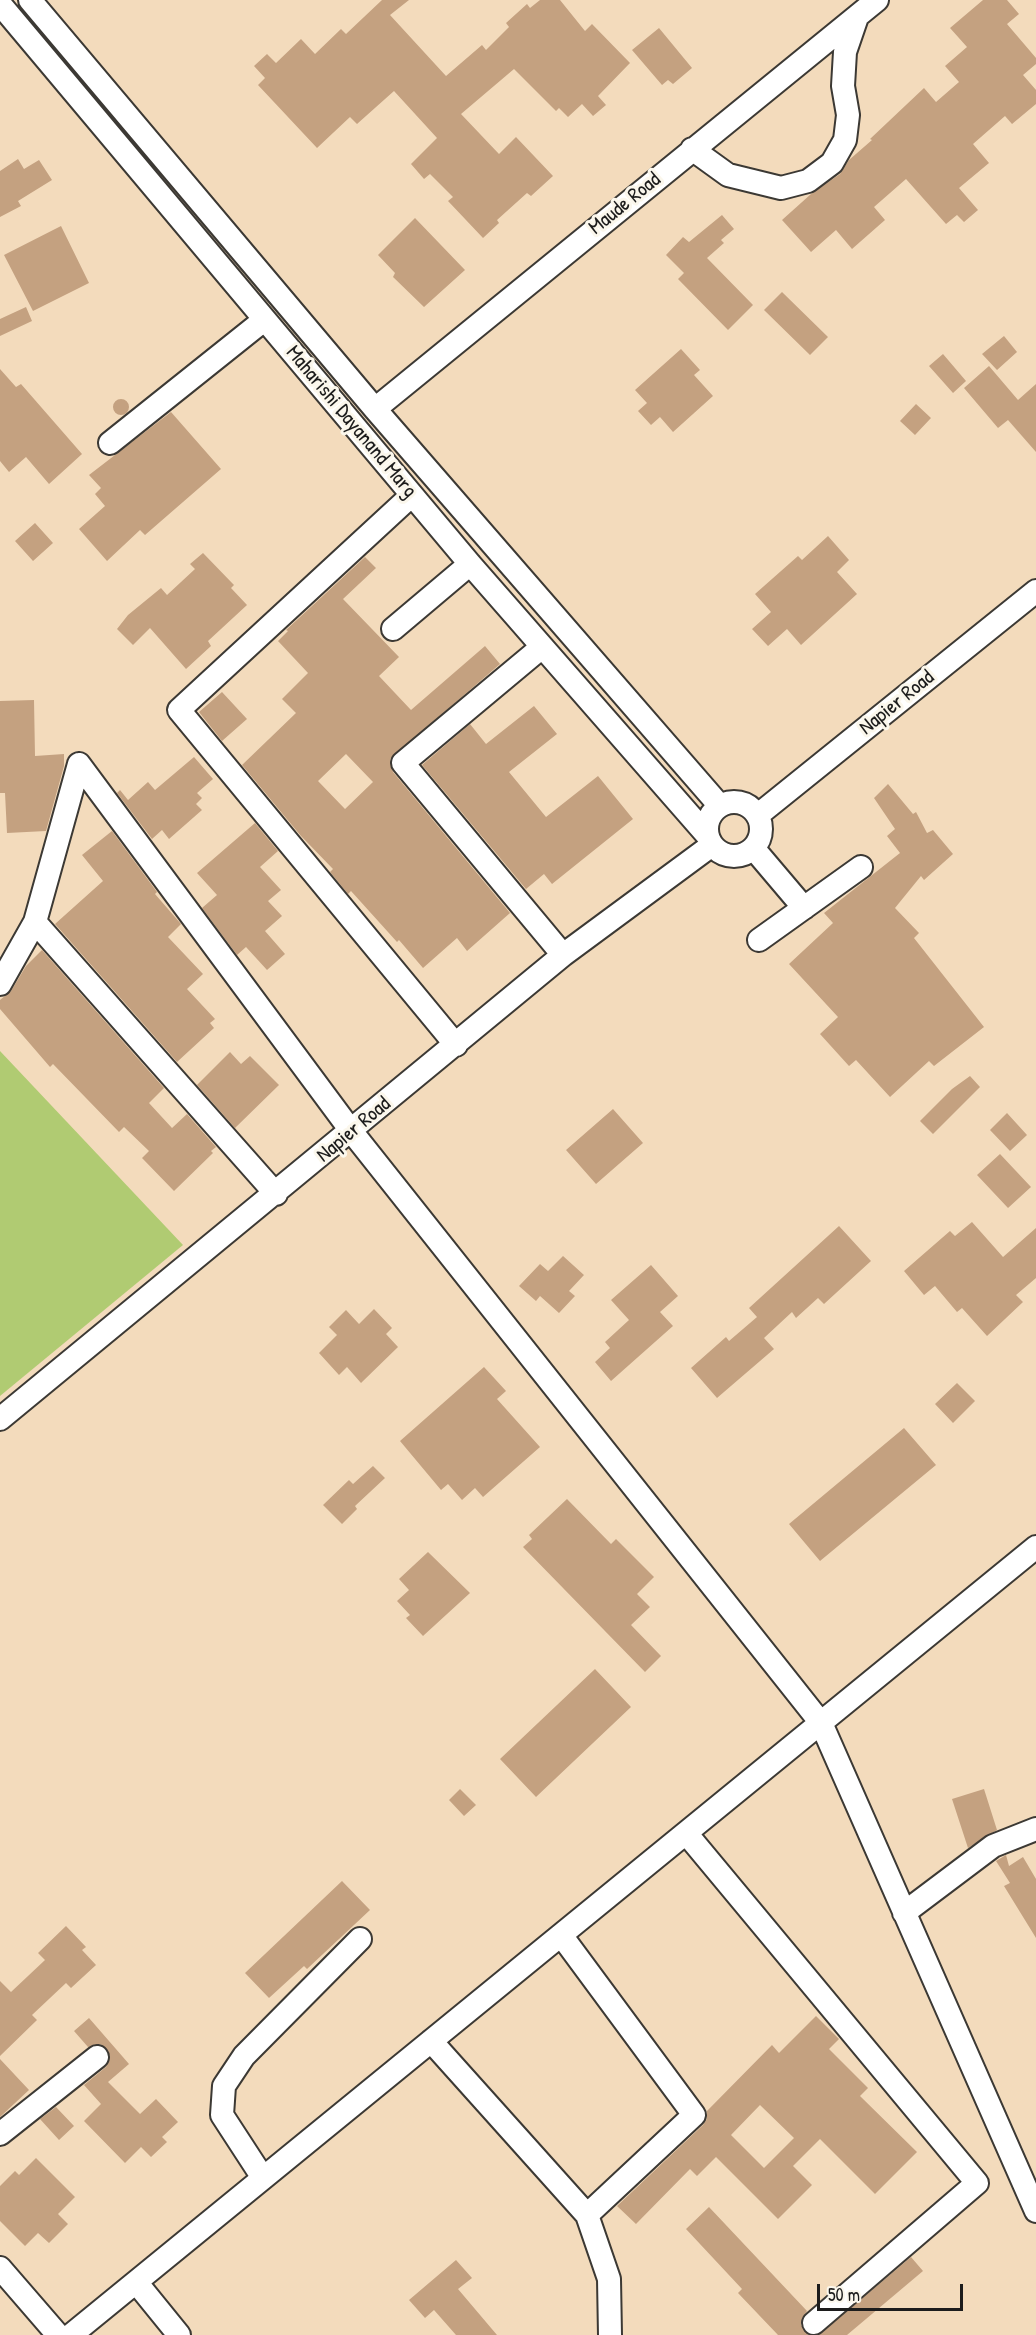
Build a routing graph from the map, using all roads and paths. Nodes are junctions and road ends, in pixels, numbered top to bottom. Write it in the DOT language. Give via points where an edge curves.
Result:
graph roads {
  1 [pos="30,0"];
  2 [pos="877,0"];
  3 [pos="0,4"];
  4 [pos="857,16"];
  5 [pos="692,149"];
  6 [pos="264,320"];
  7 [pos="375,409"];
  8 [pos="110,443"];
  9 [pos="412,495"];
  10 [pos="470,564"];
  11 [pos="1036,591"];
  12 [pos="393,630"];
  13 [pos="542,647"];
  14 [pos="720,806"];
  15 [pos="758,815"];
  16 [pos="710,840"];
  17 [pos="754,849"];
  18 [pos="861,867"];
  19 [pos="804,908"];
  20 [pos="35,922"];
  21 [pos="759,940"];
  22 [pos="563,956"];
  23 [pos="0,984"];
  24 [pos="456,1045"];
  25 [pos="352,1132"];
  26 [pos="276,1194"];
  27 [pos="0,1419"];
  28 [pos="1036,1547"];
  29 [pos="821,1723"];
  30 [pos="1036,1829"];
  31 [pos="686,1833"];
  32 [pos="904,1913"];
  33 [pos="561,1935"];
  34 [pos="360,1939"];
  35 [pos="431,2041"];
  36 [pos="97,2057"];
  37 [pos="0,2134"];
  38 [pos="263,2178"];
  39 [pos="1036,2211"];
  40 [pos="587,2215"];
  41 [pos="0,2268"];
  42 [pos="136,2282"];
  43 [pos="814,2324"];
  44 [pos="57,2335"];
  45 [pos="71,2335"];
  46 [pos="179,2335"];
  47 [pos="610,2335"];
  1 -- 7 [label="street, Maharishi Dayanand Marg"];
  2 -- 4 [label="street, Maude Road"];
  3 -- 6 [label="street, Maharishi Dayanand Marg"];
  4 -- 5 [label="street, Maude Road"];
  4 -- 5 [label="street" via="845,52 845,140 832,163 808,181 781,188 728,175"];
  5 -- 7 [label="street, Maude Road"];
  6 -- 8 [label="street"];
  6 -- 9 [label="street, Maharishi Dayanand Marg"];
  7 -- 14 [label="street, Maharishi Dayanand Marg"];
  9 -- 10 [label="street, Maharishi Dayanand Marg"];
  9 -- 24 [label="street" via="179,710"];
  10 -- 12 [label="street"];
  10 -- 13 [label="street, Maharishi Dayanand Marg"];
  11 -- 15 [label="street, Napier Road"];
  13 -- 16 [label="street, Maharishi Dayanand Marg"];
  13 -- 22 [label="street" via="403,763"];
  14 -- 15 [label="street" via="741,803"];
  14 -- 16 [label="street" via="707,824"];
  15 -- 17 [label="street" via="761,839"];
  16 -- 17 [label="street" via="720,853 732,857 744,856"];
  16 -- 22 [label="street, Napier Road"];
  17 -- 19 [label="street"];
  18 -- 19 [label="street"];
  19 -- 21 [label="street"];
  20 -- 23 [label="street"];
  20 -- 25 [label="street" via="79,764"];
  20 -- 26 [label="street"];
  22 -- 24 [label="street, Napier Road"];
  24 -- 25 [label="street, Napier Road"];
  25 -- 26 [label="street, Napier Road"];
  25 -- 29 [label="street"];
  26 -- 27 [label="street, Napier Road"];
  28 -- 29 [label="street"];
  29 -- 31 [label="street"];
  29 -- 32 [label="street"];
  30 -- 32 [label="street" via="993,1846"];
  31 -- 33 [label="street"];
  31 -- 43 [label="street" via="977,2183"];
  32 -- 39 [label="street"];
  33 -- 35 [label="street"];
  33 -- 40 [label="street" via="694,2115"];
  34 -- 38 [label="street" via="244,2056 224,2086 222,2115"];
  35 -- 38 [label="street"];
  35 -- 40 [label="street"];
  36 -- 37 [label="street"];
  38 -- 42 [label="street"];
  40 -- 47 [label="street" via="609,2279"];
  41 -- 44 [label="street"];
  42 -- 45 [label="street"];
  42 -- 46 [label="street"];
}
